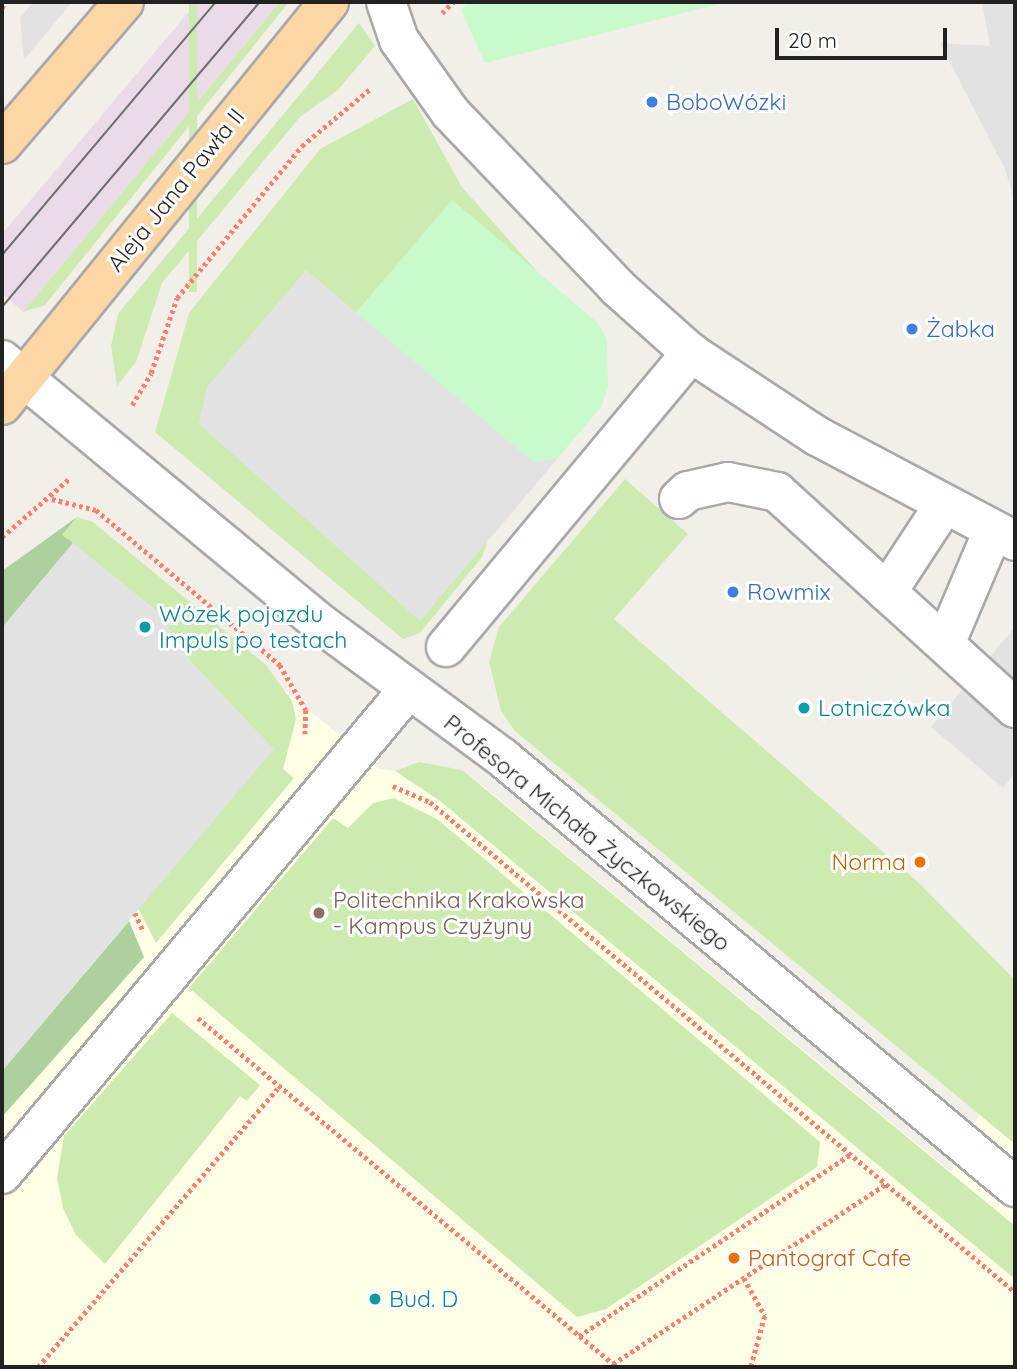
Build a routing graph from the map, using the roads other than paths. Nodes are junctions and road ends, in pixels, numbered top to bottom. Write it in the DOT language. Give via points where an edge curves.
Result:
graph roads {
  1 [pos="124,2"];
  2 [pos="329,2"];
  3 [pos="386,2"];
  4 [pos="2,144"];
  5 [pos="691,353"];
  6 [pos="9,381"];
  7 [pos="679,499"];
  8 [pos="944,505"];
  9 [pos="1004,536"];
  10 [pos="887,592"];
  11 [pos="945,644"];
  12 [pos="446,647"];
  13 [pos="408,690"];
  14 [pos="1015,708"];
  15 [pos="2,1174"];
  16 [pos="1015,1187"];
  1 -- 4 [label="main road"];
  2 -- 6 [label="main road, Aleja Jana Pawła II"];
  3 -- 5 [label="street" via="405,51 485,152"];
  5 -- 8 [label="street" via="773,410"];
  5 -- 12 [label="street"];
  6 -- 13 [label="street, Profesora Michała Życzkowskiego"];
  7 -- 10 [label="street" via="688,491 728,482 777,492"];
  8 -- 9 [label="street"];
  8 -- 10 [label="street" via="907,571"];
  9 -- 11 [label="street"];
  10 -- 11 [label="street"];
  11 -- 14 [label="street"];
  13 -- 15 [label="street"];
  13 -- 16 [label="street, Profesora Michała Życzkowskiego" via="503,758"];
}
